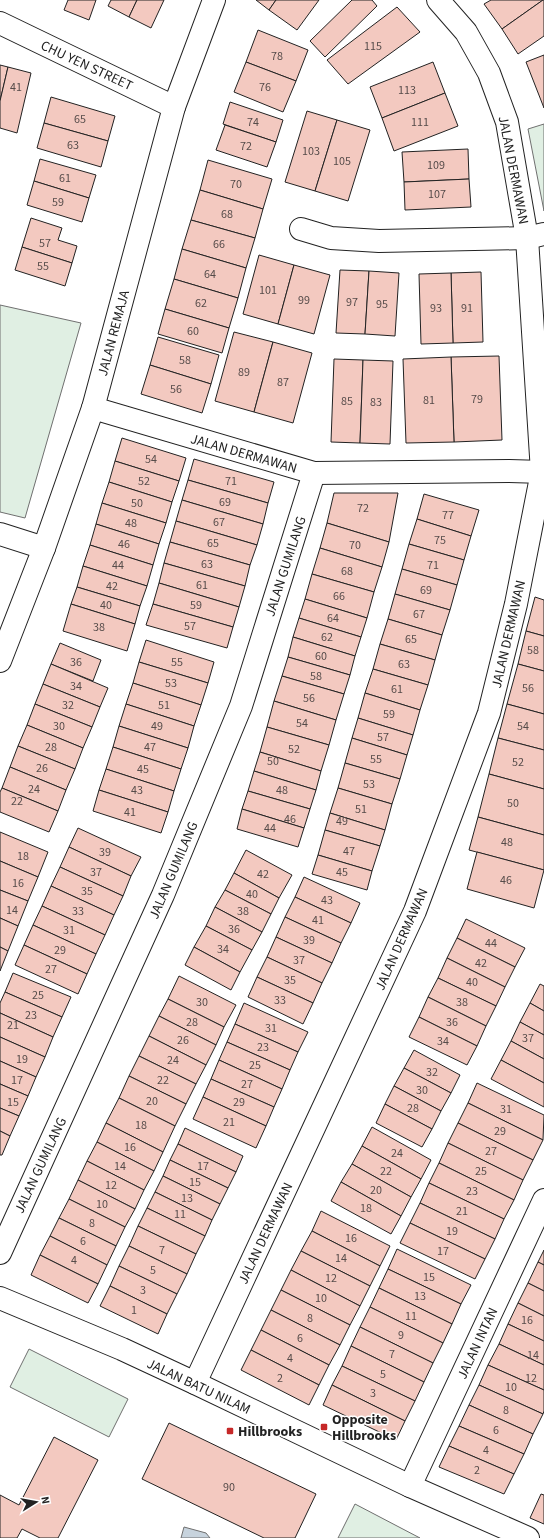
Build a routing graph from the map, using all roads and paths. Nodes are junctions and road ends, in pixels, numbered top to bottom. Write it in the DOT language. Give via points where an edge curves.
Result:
graph roads {
  1 [pos="214,0"];
  2 [pos="438,0"];
  3 [pos="0,23"];
  4 [pos="174,106"];
  5 [pos="301,229"];
  6 [pos="535,236"];
  7 [pos="93,408"];
  8 [pos="543,472"];
  9 [pos="314,473"];
  10 [pos="0,534"];
  11 [pos="44,548"];
  12 [pos="0,661"];
  13 [pos="544,1200"];
  14 [pos="0,1253"];
  15 [pos="0,1298"];
  16 [pos="195,1383"];
  17 [pos="410,1486"];
  18 [pos="528,1538"];
  1 -- 4 [label="street, JALAN REMAJA"];
  2 -- 6 [label="street, JALAN DERMAWAN" via="466,32 489,73 507,122"];
  3 -- 4 [label="street, CHU YEN STREET"];
  4 -- 7 [label="street, JALAN REMAJA"];
  5 -- 6 [label="street, JALAN DERMAWAN" via="331,238 379,241"];
  6 -- 8 [label="street, JALAN DERMAWAN"];
  7 -- 9 [label="street, JALAN DERMAWAN"];
  7 -- 11 [label="street, JALAN REMAJA"];
  8 -- 9 [label="street, JALAN DERMAWAN"];
  8 -- 16 [label="street, JALAN DERMAWAN" via="516,604 489,713 415,911"];
  9 -- 14 [label="street, JALAN GUMILANG" via="241,706 163,895"];
  10 -- 11 [label="street"];
  11 -- 12 [label="street, JALAN REMAJA"];
  13 -- 17 [label="street, JALAN INTAN"];
  15 -- 16 [label="street, JALAN BATU NILAM"];
  16 -- 17 [label="street, JALAN BATU NILAM"];
  17 -- 18 [label="street, JALAN BATU NILAM"];
}
